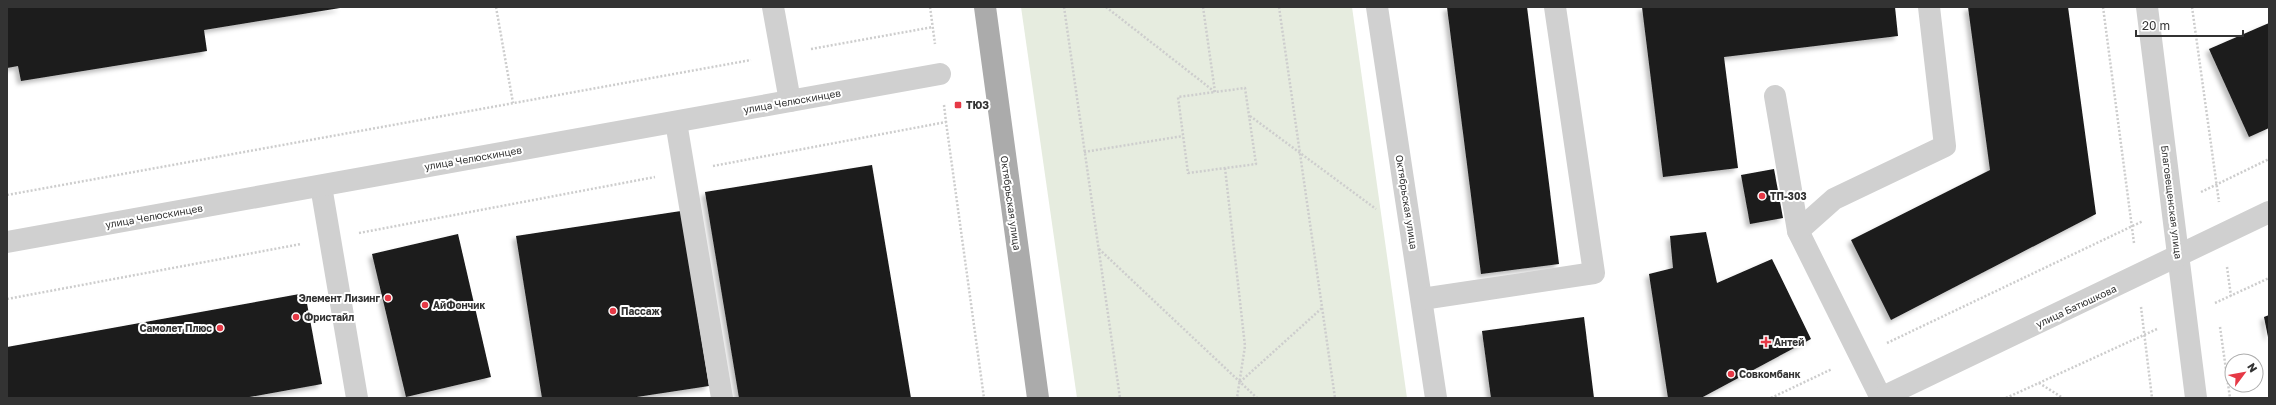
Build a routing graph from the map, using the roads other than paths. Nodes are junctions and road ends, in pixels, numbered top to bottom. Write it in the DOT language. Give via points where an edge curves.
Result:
graph roads {
  1 [pos="774,7"];
  2 [pos="985,7"];
  3 [pos="1378,7"];
  4 [pos="1554,7"];
  5 [pos="1929,7"];
  6 [pos="2147,7"];
  7 [pos="940,74"];
  8 [pos="1775,96"];
  9 [pos="790,101"];
  10 [pos="676,122"];
  11 [pos="321,186"];
  12 [pos="2269,212"];
  13 [pos="1798,231"];
  14 [pos="7,242"];
  15 [pos="2178,255"];
  16 [pos="1422,300"];
  17 [pos="357,398"];
  18 [pos="722,398"];
  19 [pos="1038,398"];
  20 [pos="1436,398"];
  21 [pos="1881,398"];
  22 [pos="2196,398"];
  1 -- 9 [label="street"];
  2 -- 19 [label="main road, Октябрьская улица"];
  3 -- 16 [label="street, Октябрьская улица"];
  4 -- 16 [label="street" via="1594,273"];
  5 -- 13 [label="street" via="1945,146 1834,199"];
  6 -- 15 [label="street, Благовещенская улица"];
  7 -- 9 [label="street, улица Челюскинцев"];
  8 -- 13 [label="street"];
  9 -- 10 [label="street, улица Челюскинцев"];
  10 -- 11 [label="street, улица Челюскинцев"];
  10 -- 18 [label="street"];
  11 -- 14 [label="street, улица Челюскинцев"];
  11 -- 17 [label="street"];
  12 -- 15 [label="street, улица Батюшкова"];
  13 -- 21 [label="street"];
  15 -- 21 [label="street, улица Батюшкова"];
  15 -- 22 [label="street, Благовещенская улица"];
  16 -- 20 [label="street, Октябрьская улица"];
}
